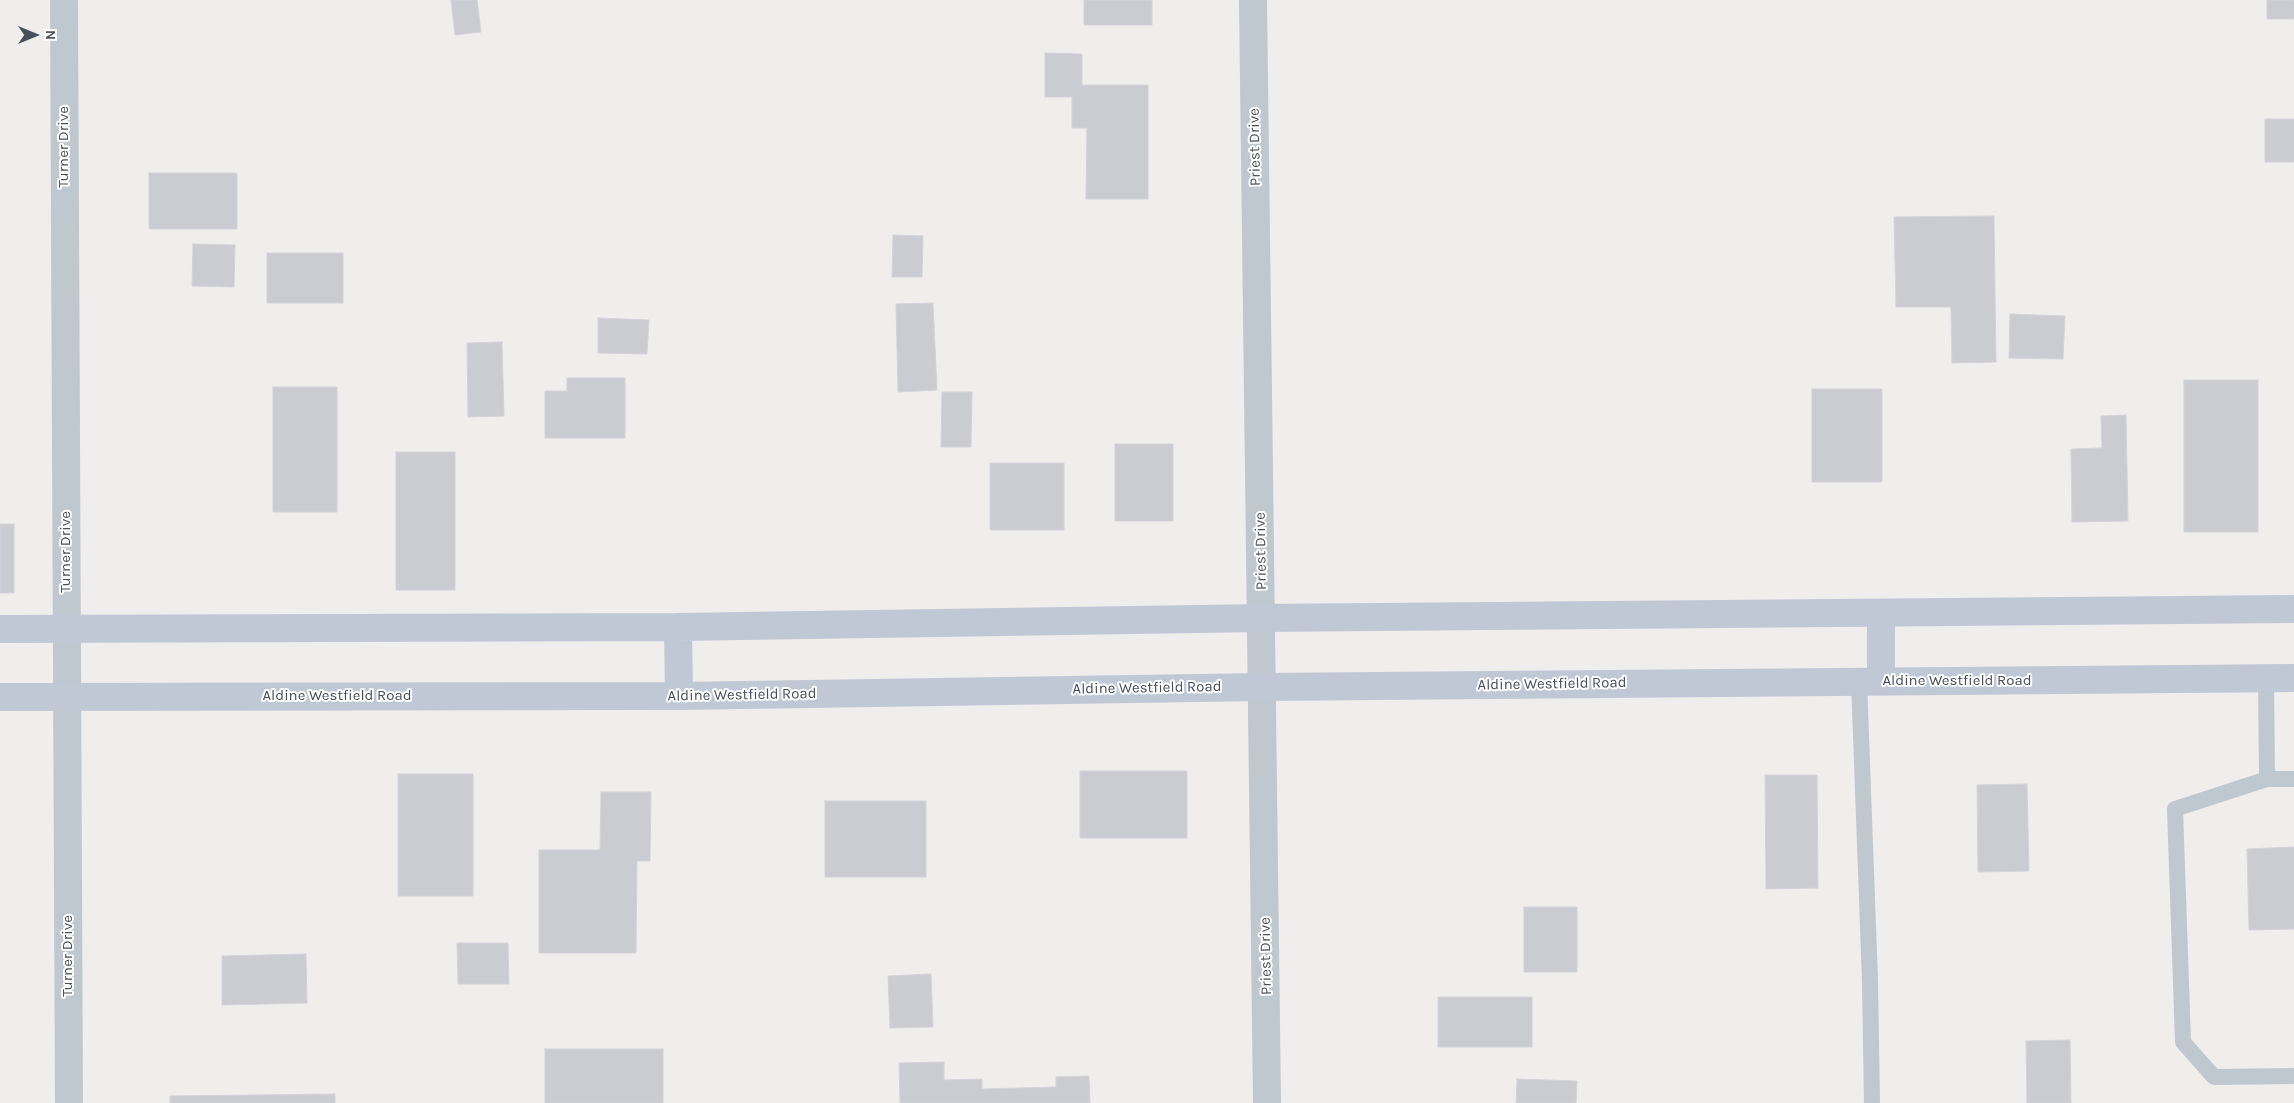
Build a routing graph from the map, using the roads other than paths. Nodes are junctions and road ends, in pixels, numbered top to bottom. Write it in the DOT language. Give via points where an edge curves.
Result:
graph roads {
  1 [pos="64,0"];
  2 [pos="1253,0"];
  3 [pos="2294,609"];
  4 [pos="1881,613"];
  5 [pos="1262,618"];
  6 [pos="678,627"];
  7 [pos="0,629"];
  8 [pos="67,629"];
  9 [pos="2266,678"];
  10 [pos="2294,678"];
  11 [pos="1870,681"];
  12 [pos="1262,686"];
  13 [pos="67,696"];
  14 [pos="679,696"];
  15 [pos="0,697"];
  16 [pos="2268,779"];
  17 [pos="2294,779"];
  18 [pos="2294,1076"];
  19 [pos="69,1103"];
  20 [pos="1267,1103"];
  21 [pos="1872,1103"];
  1 -- 8 [label="street, Turner Drive"];
  2 -- 5 [label="street, Priest Drive"];
  3 -- 4 [label="main road"];
  4 -- 5 [label="main road"];
  4 -- 11 [label="main road"];
  5 -- 6 [label="main road"];
  5 -- 12 [label="street, Priest Drive"];
  6 -- 8 [label="main road"];
  6 -- 14 [label="main road"];
  7 -- 8 [label="main road"];
  8 -- 13 [label="street, Turner Drive"];
  9 -- 10 [label="main road, Aldine Westfield Road"];
  9 -- 11 [label="main road, Aldine Westfield Road"];
  9 -- 16 [label="lane"];
  11 -- 12 [label="main road, Aldine Westfield Road"];
  11 -- 21 [label="lane"];
  12 -- 14 [label="main road, Aldine Westfield Road"];
  12 -- 20 [label="street, Priest Drive"];
  13 -- 14 [label="main road, Aldine Westfield Road"];
  13 -- 15 [label="main road, Aldine Westfield Road"];
  13 -- 19 [label="street, Turner Drive"];
  16 -- 17 [label="lane"];
  16 -- 18 [label="lane" via="2175,809 2183,1042 2214,1077"];
}
